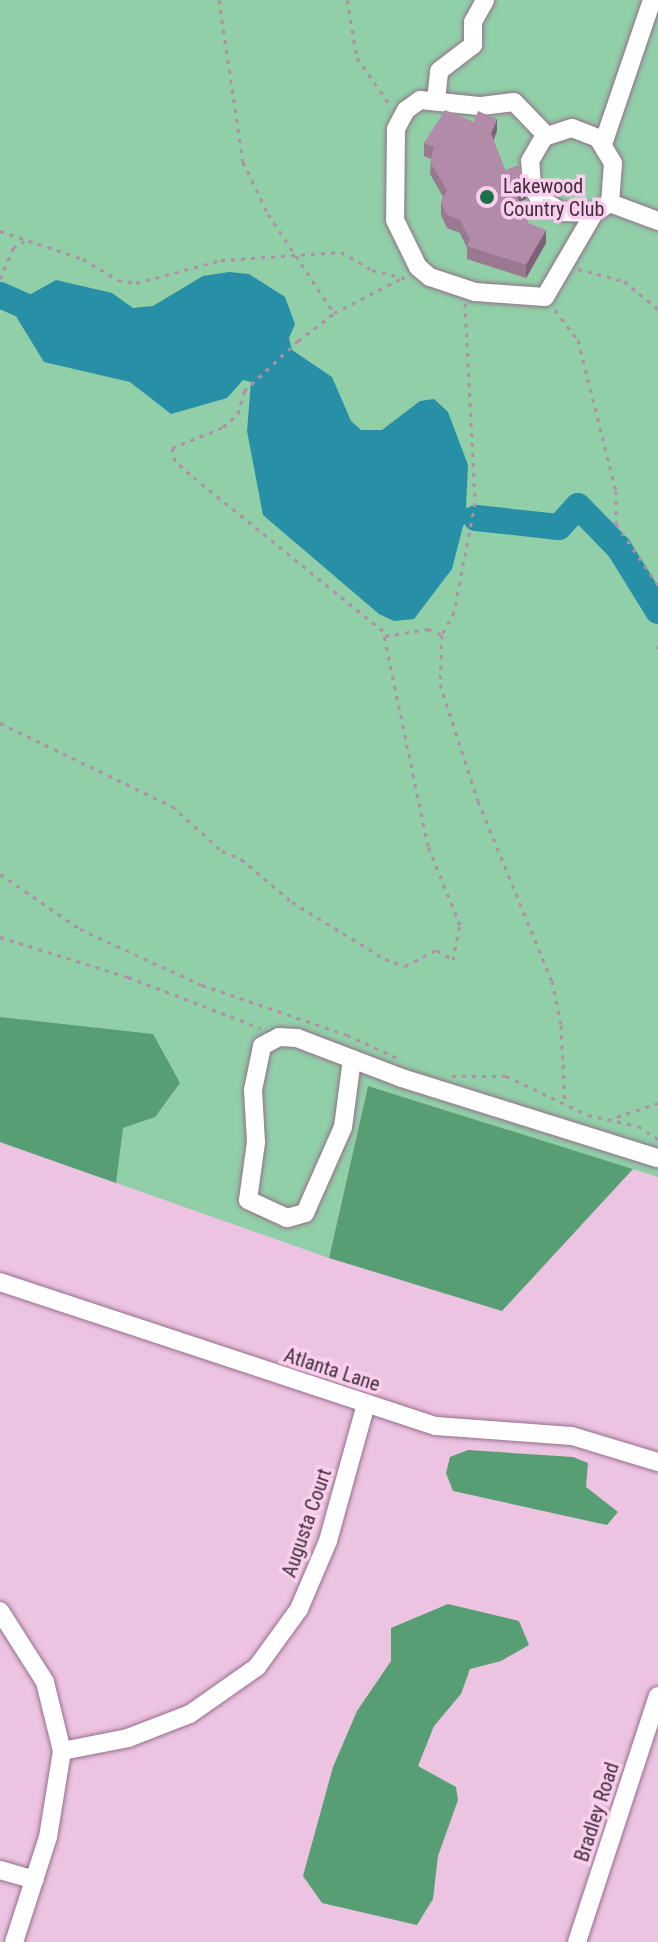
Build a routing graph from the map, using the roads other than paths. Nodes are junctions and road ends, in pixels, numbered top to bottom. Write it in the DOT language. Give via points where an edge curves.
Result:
graph roads {
  1 [pos="485,0"];
  2 [pos="652,0"];
  3 [pos="436,101"];
  4 [pos="547,136"];
  5 [pos="603,144"];
  6 [pos="602,208"];
  7 [pos="658,221"];
  8 [pos="352,1059"];
  9 [pos="658,1158"];
  10 [pos="0,1282"];
  11 [pos="366,1404"];
  12 [pos="658,1462"];
  13 [pos="0,1611"];
  14 [pos="658,1696"];
  15 [pos="62,1751"];
  16 [pos="0,1870"];
  17 [pos="35,1880"];
  18 [pos="14,1942"];
  19 [pos="577,1942"];
  1 -- 3 [label="street" via="473,22 473,45 439,71"];
  2 -- 5 [label="street"];
  3 -- 4 [label="street" via="479,106 514,102"];
  3 -- 6 [label="street" via="420,100 406,110 396,129 395,220 430,277 465,289 545,297"];
  4 -- 5 [label="street" via="572,128"];
  4 -- 6 [label="street" via="530,161 532,187 549,207"];
  5 -- 6 [label="street" via="613,163"];
  6 -- 7 [label="street"];
  8 -- 8 [label="street" via="297,1038 279,1037 262,1046 253,1090 256,1142 248,1200 287,1218 305,1213 343,1127"];
  8 -- 9 [label="street"];
  10 -- 11 [label="street, Atlanta Lane"];
  11 -- 12 [label="street, Atlanta Lane" via="436,1426 572,1436"];
  11 -- 15 [label="street, Augusta Court" via="328,1541 299,1609 257,1667 190,1714 128,1738"];
  13 -- 15 [label="street" via="45,1682"];
  14 -- 19 [label="street, Bradley Road"];
  15 -- 17 [label="street"];
  16 -- 17 [label="street"];
  17 -- 18 [label="street"];
}
